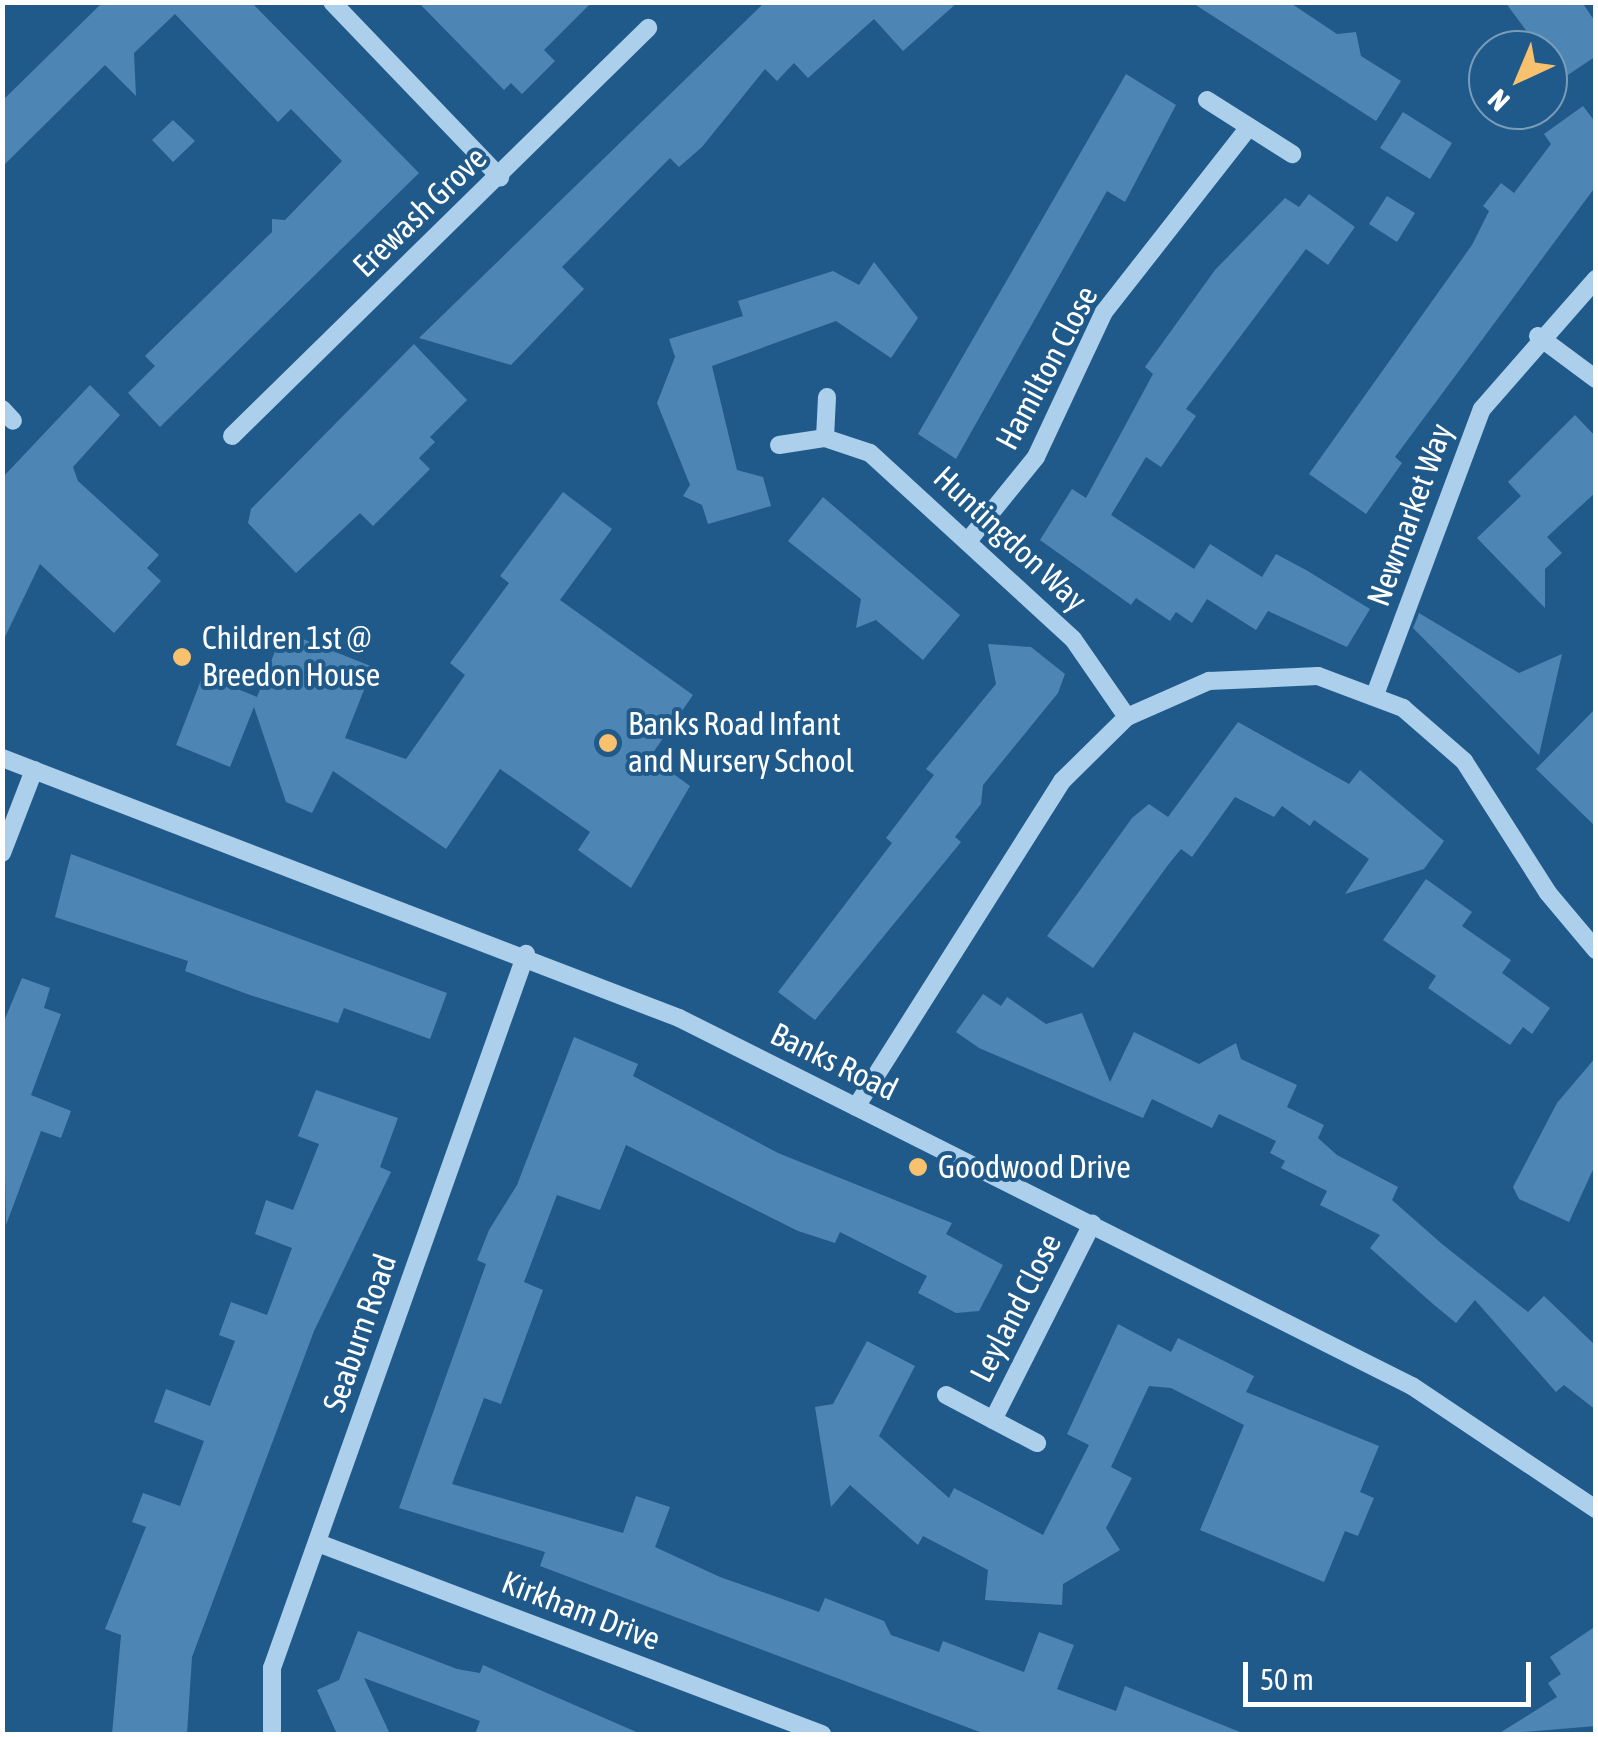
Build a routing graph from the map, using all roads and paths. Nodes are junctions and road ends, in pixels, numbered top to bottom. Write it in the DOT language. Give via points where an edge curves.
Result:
graph roads {
  1 [pos="332,2"];
  2 [pos="648,28"];
  3 [pos="1206,100"];
  4 [pos="1249,127"];
  5 [pos="1292,154"];
  6 [pos="500,176"];
  7 [pos="1596,279"];
  8 [pos="1538,336"];
  9 [pos="1596,379"];
  10 [pos="826,397"];
  11 [pos="232,436"];
  12 [pos="825,438"];
  13 [pos="779,444"];
  14 [pos="968,541"];
  15 [pos="1376,692"];
  16 [pos="1127,717"];
  17 [pos="2,758"];
  18 [pos="34,770"];
  19 [pos="2,853"];
  20 [pos="1596,950"];
  21 [pos="526,954"];
  22 [pos="856,1106"];
  23 [pos="1092,1224"];
  24 [pos="946,1396"];
  25 [pos="992,1420"];
  26 [pos="1037,1443"];
  27 [pos="1596,1508"];
  28 [pos="318,1543"];
  29 [pos="272,1734"];
  30 [pos="822,1734"];
  1 -- 6 [label="street"];
  2 -- 6 [label="street, Erewash Grove"];
  3 -- 4 [label="street"];
  4 -- 5 [label="street"];
  4 -- 14 [label="street, Hamilton Close" via="1104,312 1036,457"];
  6 -- 11 [label="street, Erewash Grove"];
  7 -- 8 [label="street, Newmarket Way"];
  8 -- 9 [label="street"];
  8 -- 15 [label="street, Newmarket Way" via="1469,435"];
  10 -- 12 [label="street"];
  12 -- 13 [label="street, Huntingdon Way"];
  12 -- 14 [label="street, Huntingdon Way" via="870,453"];
  14 -- 16 [label="street, Huntingdon Way" via="1074,639"];
  15 -- 16 [label="street" via="1318,676 1255,674 1209,681"];
  15 -- 20 [label="street" via="1464,761 1548,893"];
  16 -- 22 [label="street" via="1062,781"];
  17 -- 18 [label="street, Banks Road"];
  18 -- 19 [label="street"];
  18 -- 21 [label="street, Banks Road"];
  21 -- 22 [label="street, Banks Road"];
  21 -- 28 [label="street, Seaburn Road"];
  22 -- 23 [label="street, Banks Road"];
  23 -- 25 [label="street, Leyland Close"];
  23 -- 27 [label="street, Banks Road" via="1412,1386"];
  24 -- 25 [label="street, Leyland Close"];
  25 -- 26 [label="street, Leyland Close"];
  28 -- 29 [label="street, Seaburn Road" via="272,1668"];
  28 -- 30 [label="street, Kirkham Drive"];
}
